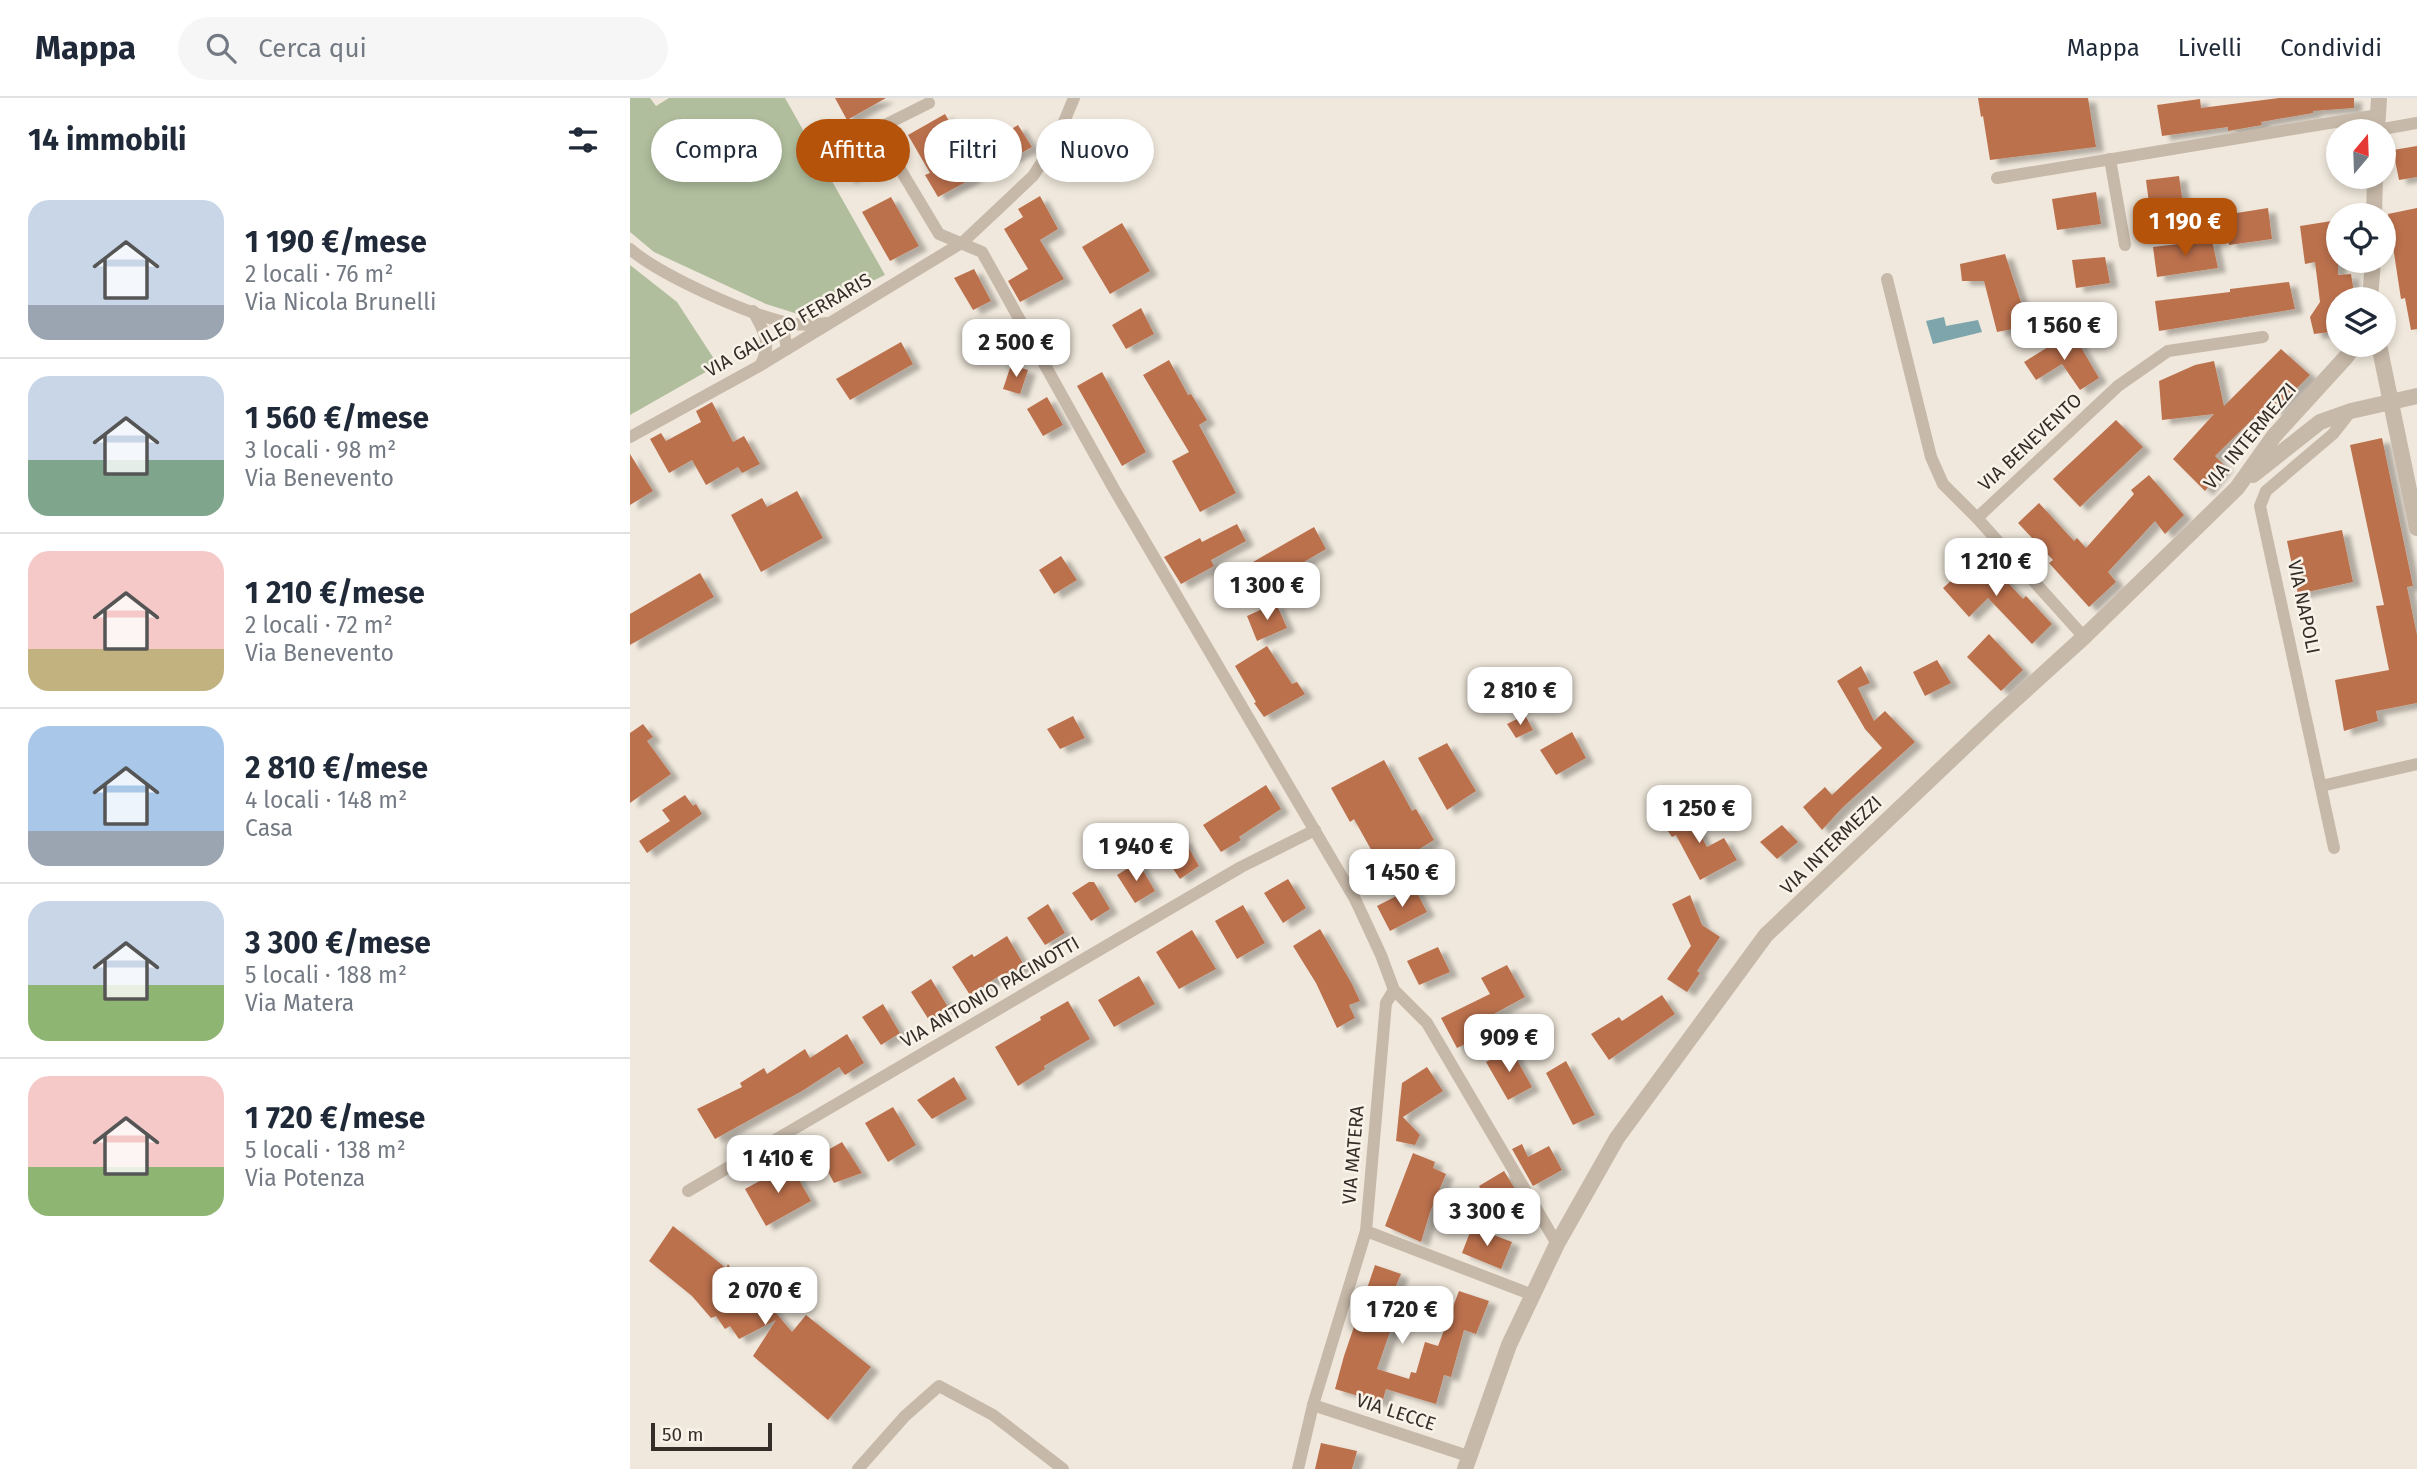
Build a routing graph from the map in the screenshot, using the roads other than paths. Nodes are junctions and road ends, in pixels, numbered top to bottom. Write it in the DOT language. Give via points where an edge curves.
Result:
graph roads {
  1 [pos="1074,98"];
  2 [pos="2379,98"];
  3 [pos="929,103"];
  4 [pos="2378,119"];
  5 [pos="2417,123"];
  6 [pos="2396,125"];
  7 [pos="2326,132"];
  8 [pos="2110,159"];
  9 [pos="1997,178"];
  10 [pos="963,242"];
  11 [pos="2125,245"];
  12 [pos="630,249"];
  13 [pos="1887,279"];
  14 [pos="752,311"];
  15 [pos="782,322"];
  16 [pos="831,323"];
  17 [pos="2263,337"];
  18 [pos="767,339"];
  19 [pos="787,349"];
  20 [pos="2346,357"];
  21 [pos="2382,357"];
  22 [pos="761,365"];
  23 [pos="2417,396"];
  24 [pos="2391,401"];
  25 [pos="2351,411"];
  26 [pos="630,437"];
  27 [pos="2237,488"];
  28 [pos="1977,519"];
  29 [pos="2417,528"];
  30 [pos="2084,637"];
  31 [pos="2417,764"];
  32 [pos="2321,786"];
  33 [pos="1315,830"];
  34 [pos="2334,848"];
  35 [pos="1394,990"];
  36 [pos="688,1191"];
  37 [pos="1366,1231"];
  38 [pos="1557,1244"];
  39 [pos="1533,1295"];
  40 [pos="1313,1405"];
  41 [pos="1467,1462"];
  42 [pos="858,1469"];
  43 [pos="1063,1469"];
  44 [pos="1298,1469"];
  1 -- 10 [label="street, VIA GALILEO FERRARIS" via="1056,141 1033,176"];
  2 -- 4 [label="street"];
  3 -- 10 [label="street" via="883,126 881,139 939,234"];
  5 -- 6 [label="street"];
  7 -- 8 [label="street"];
  8 -- 9 [label="street"];
  8 -- 11 [label="street"];
  10 -- 16 [label="street, VIA GALILEO FERRARIS"];
  10 -- 33 [label="street" via="982,252 1114,489"];
  12 -- 14 [label="street" via="686,283"];
  13 -- 28 [label="street, VIA BENEVENTO" via="1931,457 1943,484"];
  14 -- 15 [label="street"];
  14 -- 18 [label="street"];
  15 -- 16 [label="street"];
  15 -- 19 [label="street"];
  16 -- 19 [label="street, VIA GALILEO FERRARIS"];
  17 -- 28 [label="street, VIA BENEVENTO" via="2168,351 2118,386"];
  18 -- 19 [label="street"];
  18 -- 22 [label="street"];
  19 -- 22 [label="street, VIA GALILEO FERRARIS"];
  20 -- 27 [label="street, VIA INTERMEZZI" via="2274,436"];
  21 -- 24 [label="street"];
  22 -- 26 [label="street, VIA GALILEO FERRARIS"];
  23 -- 24 [label="street"];
  24 -- 25 [label="street"];
  24 -- 29 [label="street"];
  25 -- 27 [label="street" via="2320,422"];
  25 -- 32 [label="street, VIA NAPOLI" via="2333,434 2266,491 2260,506"];
  27 -- 30 [label="street, VIA INTERMEZZI"];
  28 -- 30 [label="street, VIA BENEVENTO"];
  30 -- 38 [label="street, VIA INTERMEZZI" via="1766,935 1617,1138"];
  31 -- 32 [label="street"];
  32 -- 34 [label="street, VIA NAPOLI"];
  33 -- 35 [label="street" via="1356,899"];
  33 -- 36 [label="street, VIA ANTONIO PACINOTTI" via="1241,867"];
  35 -- 37 [label="street, VIA MATERA" via="1386,1003"];
  35 -- 38 [label="street" via="1427,1023"];
  37 -- 39 [label="street, VIA MATERA"];
  37 -- 40 [label="street"];
  38 -- 39 [label="street, VIA INTERMEZZI"];
  39 -- 41 [label="street, VIA INTERMEZZI" via="1509,1345"];
  40 -- 41 [label="street, VIA LECCE"];
  40 -- 44 [label="street"];
  42 -- 43 [label="street" via="939,1386 993,1415"];
}
